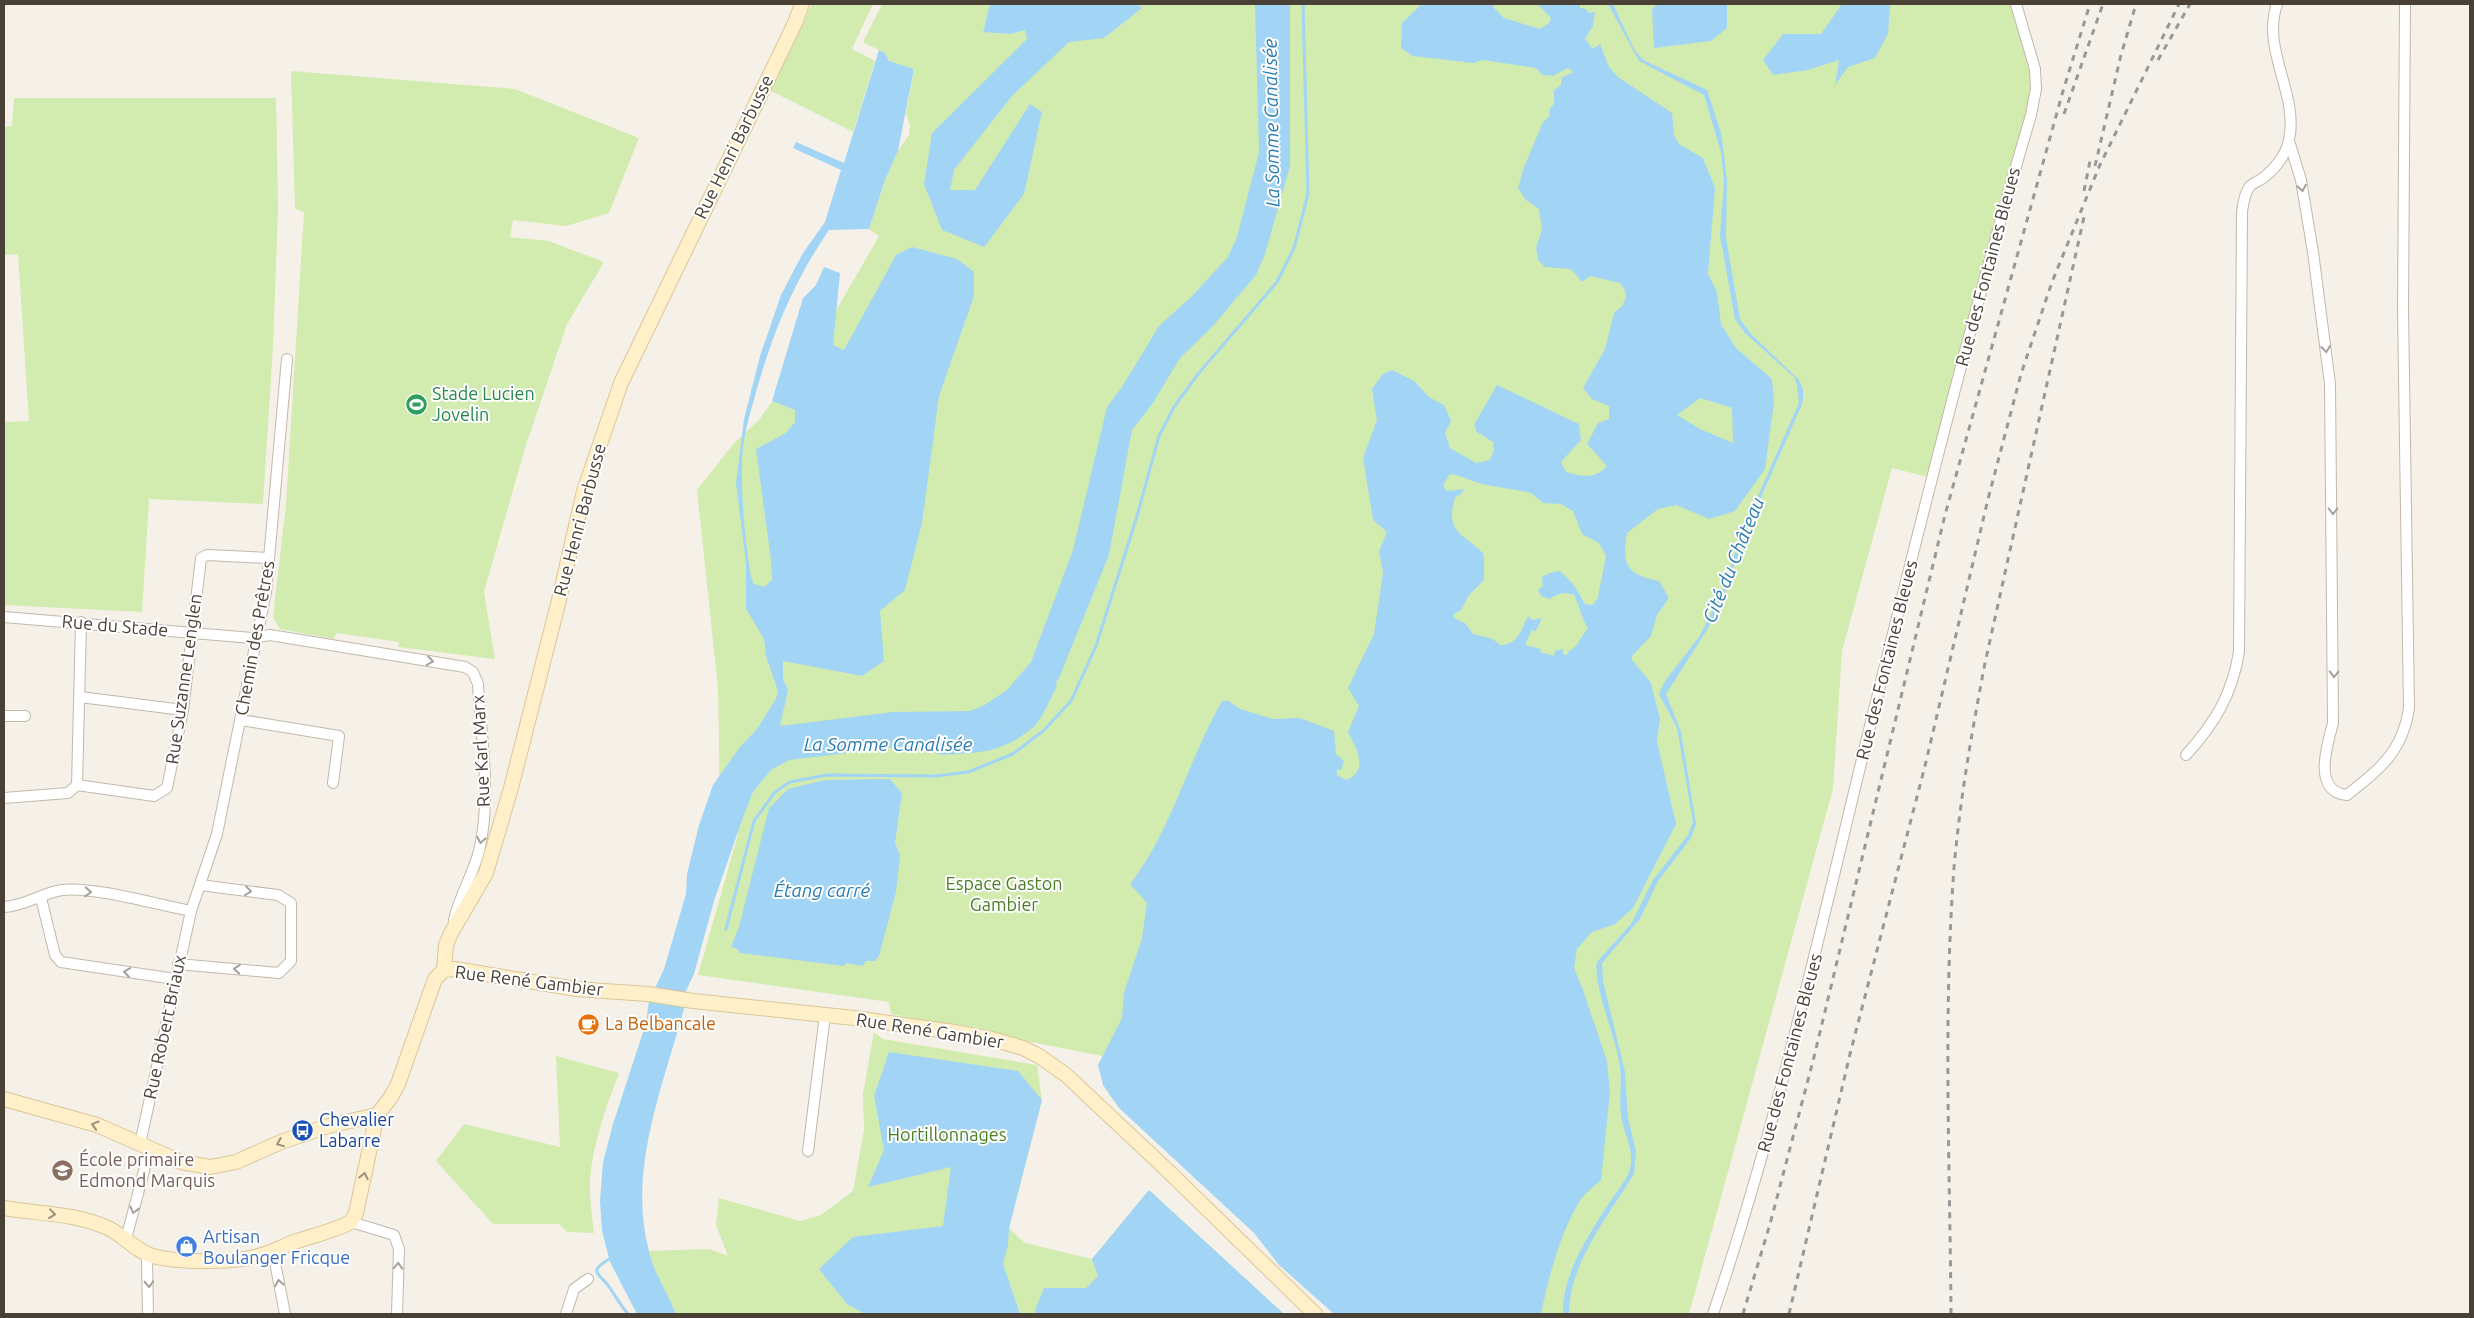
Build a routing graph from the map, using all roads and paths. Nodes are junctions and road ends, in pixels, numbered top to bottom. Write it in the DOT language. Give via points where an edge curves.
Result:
graph roads {
  1 [pos="802,4"];
  2 [pos="2016,4"];
  3 [pos="2277,4"];
  4 [pos="2405,4"];
  5 [pos="2289,141"];
  6 [pos="287,359"];
  7 [pos="269,558"];
  8 [pos="4,617"];
  9 [pos="82,622"];
  10 [pos="191,633"];
  11 [pos="257,636"];
  12 [pos="80,697"];
  13 [pos="183,710"];
  14 [pos="4,716"];
  15 [pos="25,716"];
  16 [pos="241,720"];
  17 [pos="2186,755"];
  18 [pos="333,783"];
  19 [pos="77,785"];
  20 [pos="4,798"];
  21 [pos="200,885"];
  22 [pos="41,898"];
  23 [pos="4,907"];
  24 [pos="191,911"];
  25 [pos="456,925"];
  26 [pos="178,964"];
  27 [pos="444,970"];
  28 [pos="175,979"];
  29 [pos="825,1015"];
  30 [pos="4,1099"];
  31 [pos="377,1115"];
  32 [pos="145,1146"];
  33 [pos="808,1151"];
  34 [pos="4,1208"];
  35 [pos="351,1222"];
  36 [pos="126,1239"];
  37 [pos="273,1252"];
  38 [pos="149,1255"];
  39 [pos="588,1280"];
  40 [pos="148,1314"];
  41 [pos="285,1314"];
  42 [pos="397,1314"];
  43 [pos="566,1314"];
  44 [pos="1315,1314"];
  45 [pos="1713,1314"];
  1 -- 25 [label="street, Rue Henri Barbusse" via="621,383 584,491 511,788 486,873"];
  2 -- 45 [label="street, Rue des Fontaines Bleues" via="2035,69 2036,89 2031,115 1962,359 1810,979 1765,1147"];
  3 -- 5 [label="street" via="2272,25 2273,43 2287,98 2291,123"];
  5 -- 4 [label="street, one-way" via="2301,180 2330,384 2333,723 2324,774 2332,790 2348,795 2370,777 2402,738 2409,708 2403,309"];
  5 -- 17 [label="street" via="2272,170 2250,186 2242,212 2239,652 2224,703 2208,730"];
  6 -- 7 [label="street, Chemin des Prêtres"];
  7 -- 10 [label="street, Rue Suzanne Lenglen" via="207,554 201,558"];
  7 -- 11 [label="street, Chemin des Prêtres"];
  8 -- 9 [label="street, Rue du Stade"];
  9 -- 10 [label="street, Rue du Stade"];
  9 -- 12 [label="street"];
  10 -- 11 [label="street, Rue du Stade"];
  10 -- 13 [label="street, Rue Suzanne Lenglen"];
  11 -- 16 [label="street, Chemin des Prêtres"];
  11 -- 25 [label="street, Rue Karl Marx, one-way" via="270,635 382,653 465,667 473,672 478,684 484,823 478,852 455,917"];
  12 -- 13 [label="street"];
  12 -- 19 [label="street"];
  13 -- 19 [label="street, Rue Suzanne Lenglen" via="167,788 154,796"];
  14 -- 15 [label="street"];
  16 -- 18 [label="street" via="339,736"];
  16 -- 21 [label="street, Chemin des Prêtres" via="218,834"];
  19 -- 20 [label="street" via="68,793"];
  21 -- 24 [label="street, Chemin des Prêtres"];
  21 -- 26 [label="street, one-way" via="278,895 290,903 291,961 279,973"];
  22 -- 23 [label="street"];
  22 -- 24 [label="street, one-way" via="62,890 95,892"];
  28 -- 22 [label="street, one-way" via="61,962 55,955"];
  24 -- 26 [label="street, Rue Robert Briaux"];
  25 -- 27 [label="street, Rue Henri Barbusse" via="446,945"];
  26 -- 28 [label="street, Rue Robert Briaux"];
  27 -- 29 [label="street, Rue René Gambier" via="455,968 576,989 648,994"];
  27 -- 31 [label="street" via="435,979 398,1084"];
  28 -- 32 [label="street, Rue Robert Briaux"];
  29 -- 33 [label="street"];
  29 -- 44 [label="street, Rue René Gambier" via="992,1039 1039,1056 1066,1075"];
  32 -- 30 [label="street, one-way" via="97,1125"];
  31 -- 32 [label="street, one-way" via="328,1126 222,1166 196,1166"];
  35 -- 31 [label="street, one-way" via="356,1213"];
  32 -- 36 [label="street, Rue Robert Briaux, one-way"];
  34 -- 36 [label="street, one-way" via="68,1216 108,1228"];
  35 -- 37 [label="street"];
  42 -- 35 [label="street, one-way" via="399,1249 394,1235"];
  36 -- 38 [label="street"];
  37 -- 38 [label="street" via="248,1258 211,1260"];
  41 -- 37 [label="street, one-way"];
  38 -- 40 [label="street, one-way"];
  39 -- 43 [label="street" via="574,1289"];
}
